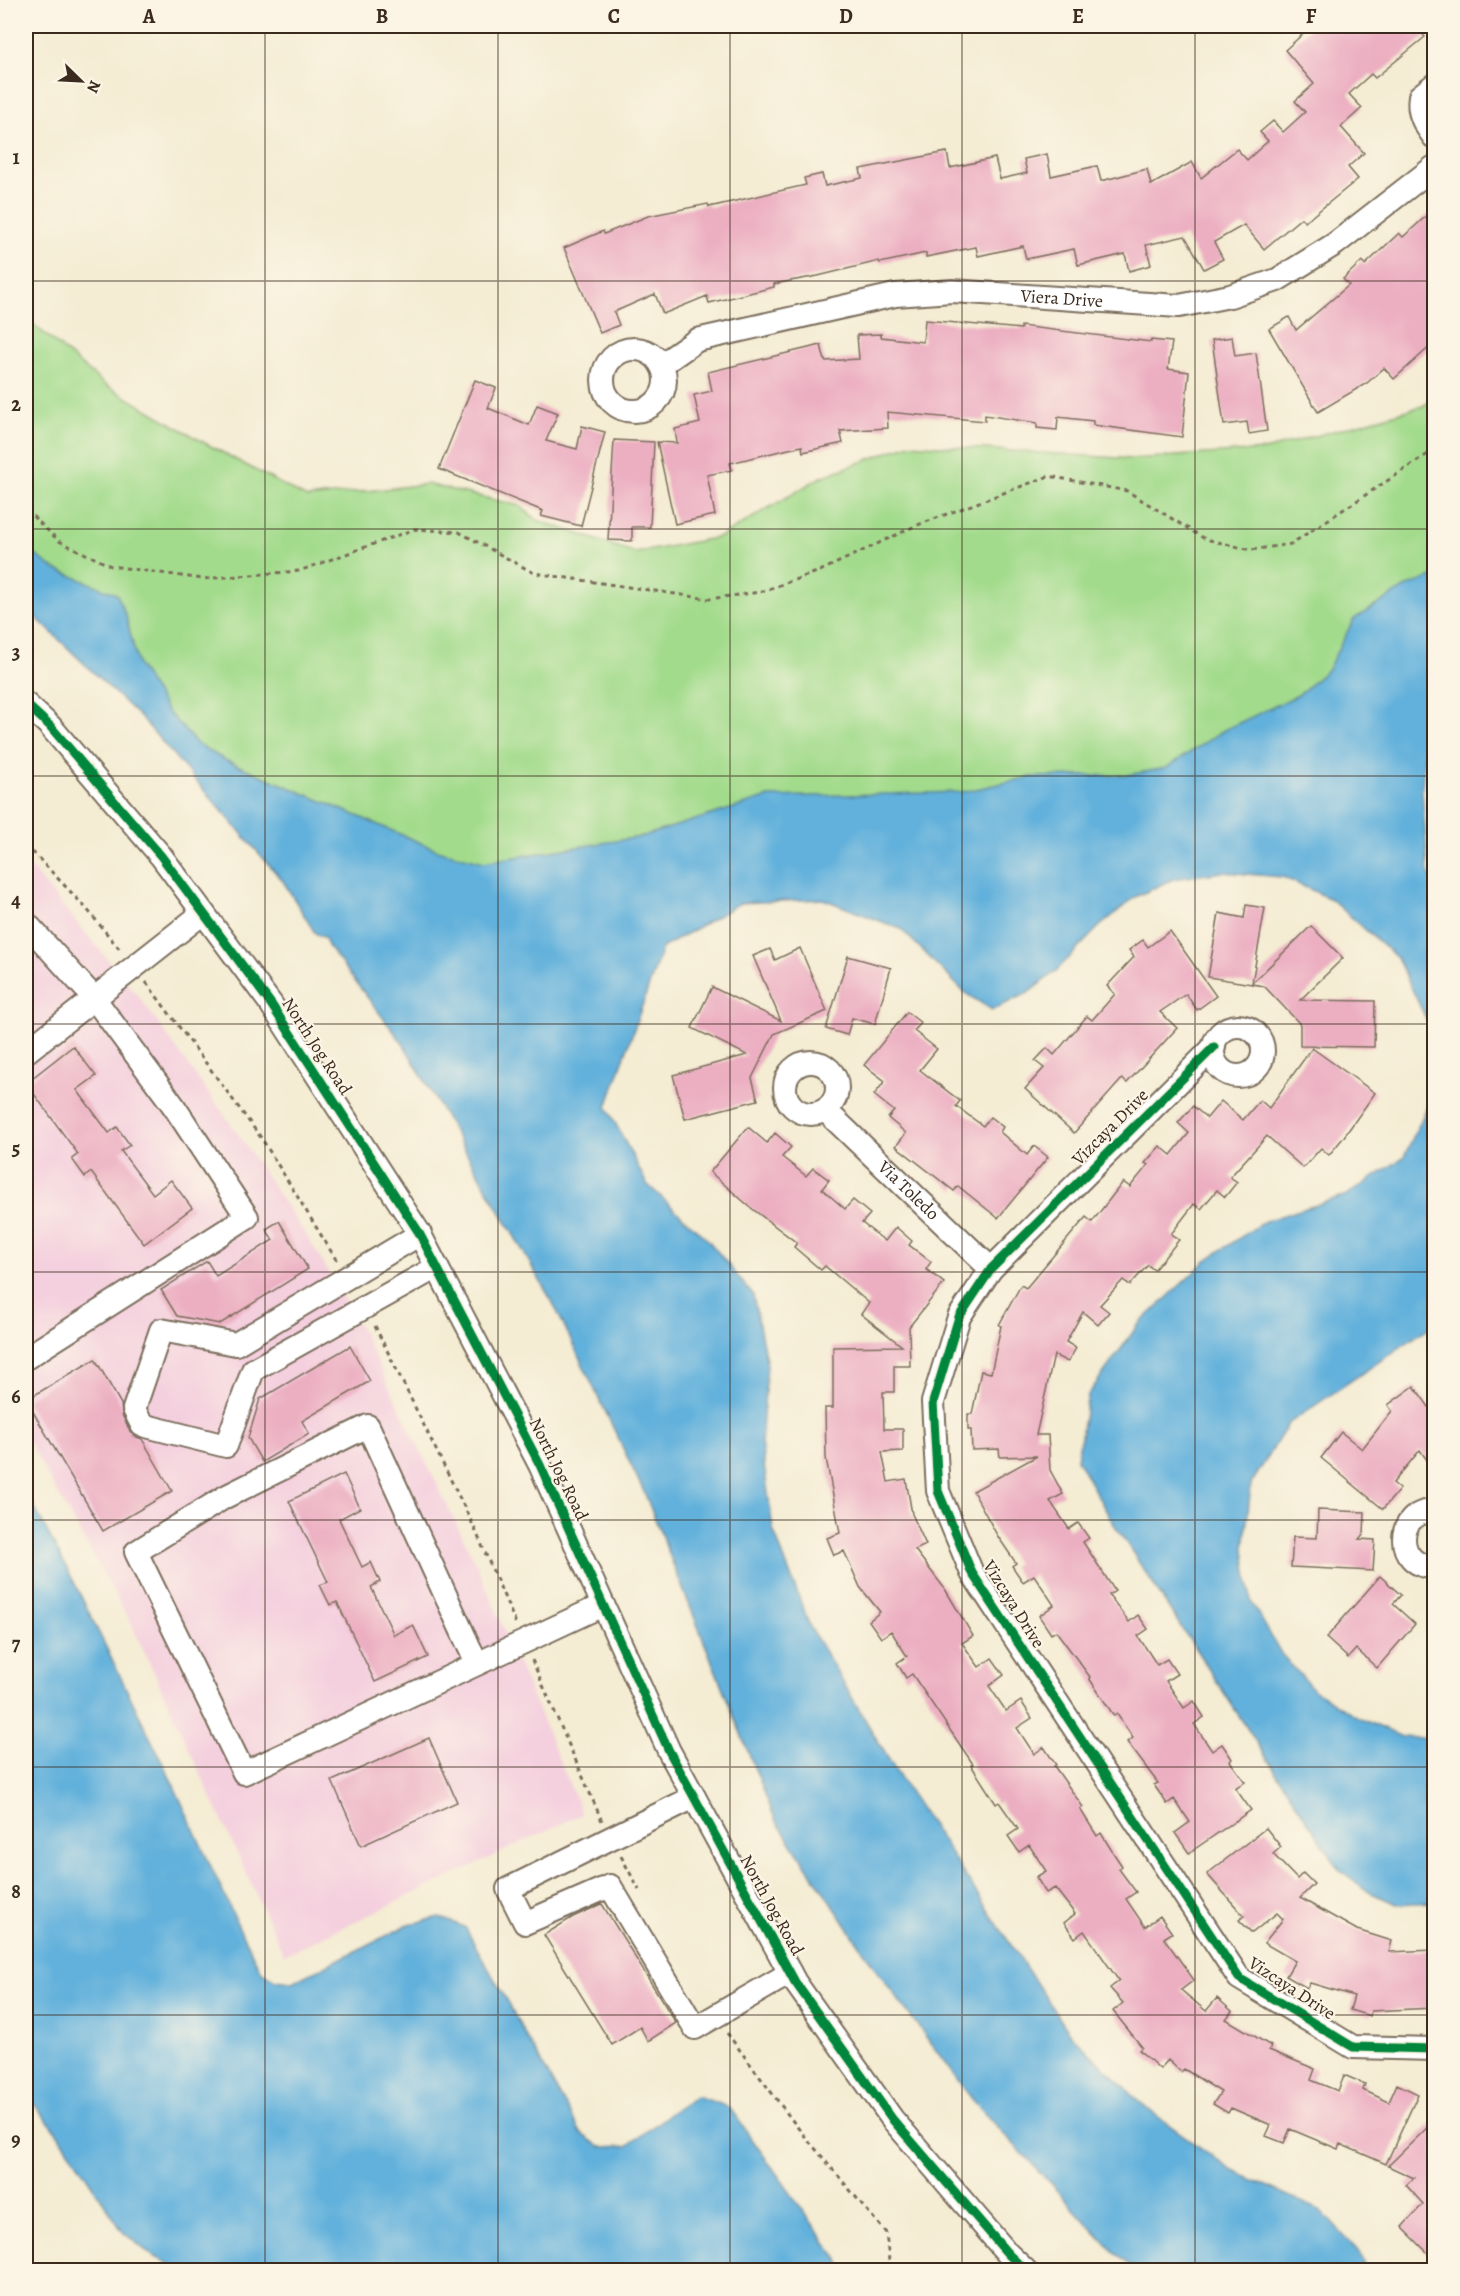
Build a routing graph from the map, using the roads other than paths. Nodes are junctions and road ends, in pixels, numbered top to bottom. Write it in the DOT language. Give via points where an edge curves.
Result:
graph roads {
  1 [pos="1434,85"];
  2 [pos="1434,137"];
  3 [pos="1434,167"];
  4 [pos="661,364"];
  5 [pos="26,704"];
  6 [pos="203,913"];
  7 [pos="26,923"];
  8 [pos="94,998"];
  9 [pos="1214,1047"];
  10 [pos="26,1052"];
  11 [pos="825,1110"];
  12 [pos="420,1234"];
  13 [pos="437,1267"];
  14 [pos="991,1269"];
  15 [pos="236,1344"];
  16 [pos="26,1358"];
  17 [pos="253,1370"];
  18 [pos="1434,1511"];
  19 [pos="1434,1567"];
  20 [pos="603,1605"];
  21 [pos="477,1664"];
  22 [pos="694,1797"];
  23 [pos="790,1973"];
  24 [pos="1434,2049"];
  25 [pos="1025,2271"];
  1 -- 2 [label="street" via="1420,96 1418,106"];
  3 -- 4 [label="street, Viera Drive" via="1335,244 1277,280 1230,296 1179,306 952,291 895,295 696,340"];
  5 -- 6 [label="street, North Jog Road" via="50,726 153,847"];
  6 -- 8 [label="street"];
  6 -- 12 [label="street, North Jog Road" via="271,1004"];
  7 -- 8 [label="street"];
  8 -- 10 [label="street"];
  8 -- 16 [label="street" via="173,1105 247,1217"];
  9 -- 14 [label="street, Vizcaya Drive"];
  11 -- 14 [label="street, Via Toledo"];
  12 -- 13 [label="street, North Jog Road"];
  12 -- 15 [label="street"];
  13 -- 17 [label="street"];
  13 -- 20 [label="street, North Jog Road" via="540,1465"];
  14 -- 24 [label="street, Vizcaya Drive" via="959,1317 933,1402 938,1491 972,1573 1239,1978 1353,2047"];
  15 -- 17 [label="street"];
  15 -- 17 [label="street" via="161,1330 134,1409 142,1425 226,1446"];
  18 -- 19 [label="street" via="1416,1516 1405,1530 1404,1539 1415,1562"];
  20 -- 21 [label="street"];
  20 -- 22 [label="street, North Jog Road"];
  21 -- 21 [label="street" via="244,1773 136,1552 225,1497 368,1426"];
  22 -- 23 [label="street, North Jog Road"];
  22 -- 23 [label="street" via="508,1889 525,1923 610,1886 695,2028"];
  23 -- 25 [label="street, North Jog Road" via="893,2120"];
}
